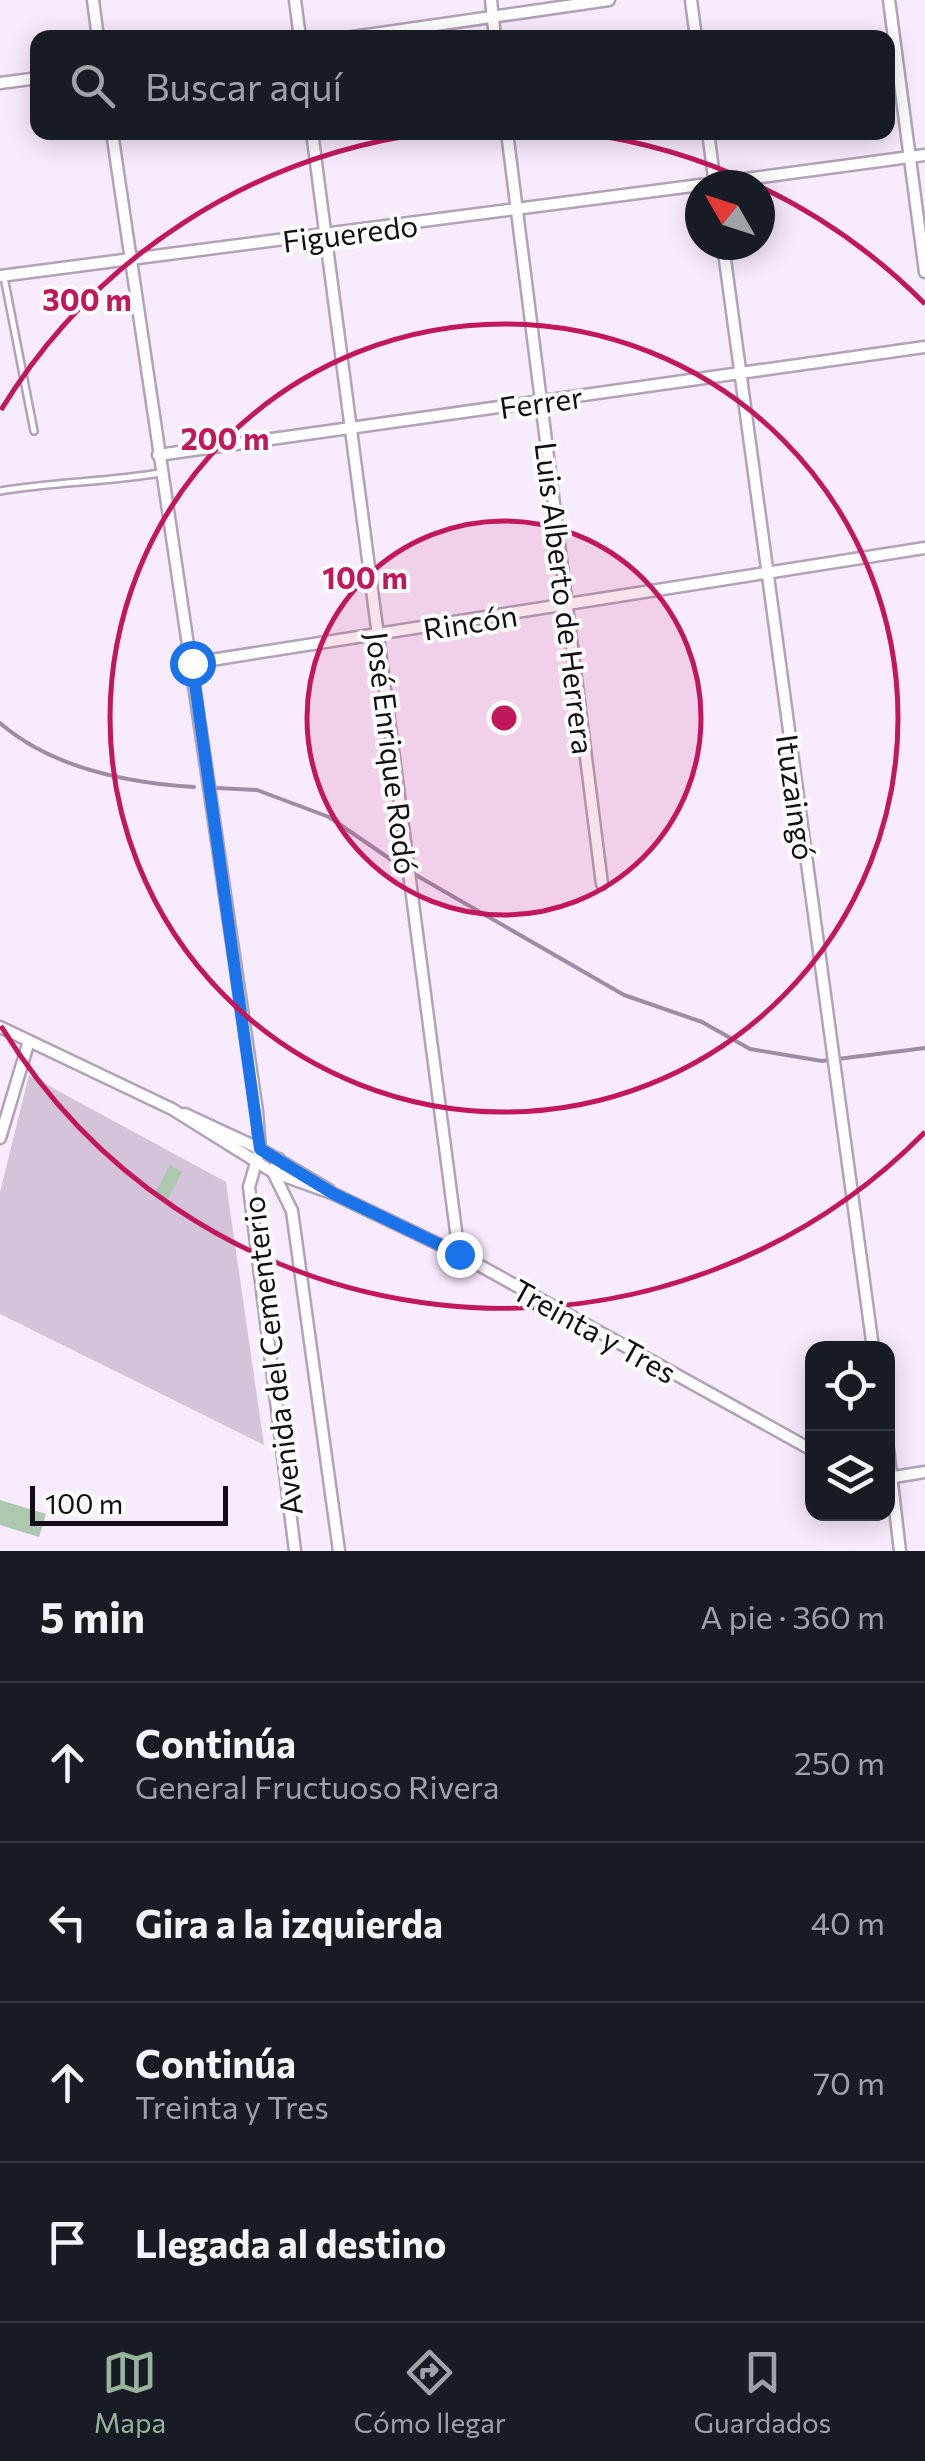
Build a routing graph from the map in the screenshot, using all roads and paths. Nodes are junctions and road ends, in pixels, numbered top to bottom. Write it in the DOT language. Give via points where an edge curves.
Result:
graph roads {
  1 [pos="93,0"];
  2 [pos="295,0"];
  3 [pos="491,0"];
  4 [pos="609,0"];
  5 [pos="691,0"];
  6 [pos="890,0"];
  7 [pos="493,16"];
  8 [pos="97,30"];
  9 [pos="299,30"];
  10 [pos="399,30"];
  11 [pos="495,30"];
  12 [pos="695,30"];
  13 [pos="894,30"];
  14 [pos="895,41"];
  15 [pos="30,79"];
  16 [pos="0,82"];
  17 [pos="113,140"];
  18 [pos="313,140"];
  19 [pos="508,140"];
  20 [pos="709,140"];
  21 [pos="925,155"];
  22 [pos="909,157"];
  23 [pos="713,170"];
  24 [pos="775,176"];
  25 [pos="685,187"];
  26 [pos="516,211"];
  27 [pos="326,235"];
  28 [pos="131,257"];
  29 [pos="725,260"];
  30 [pos="925,272"];
  31 [pos="2,276"];
  32 [pos="925,346"];
  33 [pos="740,373"];
  34 [pos="540,402"];
  35 [pos="350,428"];
  36 [pos="34,431"];
  37 [pos="158,455"];
  38 [pos="160,473"];
  39 [pos="0,491"];
  40 [pos="925,548"];
  41 [pos="766,574"];
  42 [pos="566,606"];
  43 [pos="378,635"];
  44 [pos="192,663"];
  45 [pos="602,884"];
  46 [pos="0,1027"];
  47 [pos="29,1041"];
  48 [pos="172,1108"];
  49 [pos="0,1135"];
  50 [pos="260,1149"];
  51 [pos="279,1159"];
  52 [pos="254,1162"];
  53 [pos="273,1172"];
  54 [pos="334,1194"];
  55 [pos="459,1254"];
  56 [pos="873,1341"];
  57 [pos="805,1446"];
  58 [pos="925,1472"];
  59 [pos="895,1477"];
  60 [pos="895,1514"];
  61 [pos="296,1551"];
  62 [pos="339,1551"];
  63 [pos="900,1551"];
  1 -- 8 [label="street"];
  2 -- 9 [label="street"];
  3 -- 7 [label="street"];
  4 -- 7 [label="street"];
  5 -- 12 [label="street"];
  6 -- 13 [label="street"];
  7 -- 10 [label="street"];
  7 -- 11 [label="street"];
  14 -- 22 [label="street"];
  15 -- 16 [label="street"];
  17 -- 28 [label="street"];
  18 -- 27 [label="street, José Enrique Rodó"];
  19 -- 26 [label="street, Luis Alberto de Herrera"];
  20 -- 23 [label="street"];
  21 -- 22 [label="street, Figueredo"];
  22 -- 24 [label="street, Figueredo"];
  22 -- 30 [label="street"];
  25 -- 26 [label="street, Figueredo"];
  26 -- 27 [label="street, Figueredo"];
  26 -- 34 [label="street, Luis Alberto de Herrera"];
  27 -- 28 [label="street, Figueredo"];
  27 -- 35 [label="street, José Enrique Rodó"];
  28 -- 31 [label="street, Figueredo"];
  28 -- 37 [label="street"];
  29 -- 33 [label="street, Ituzaingó"];
  31 -- 36 [label="lane"];
  32 -- 33 [label="street, Ferrer"];
  33 -- 34 [label="street, Ferrer"];
  33 -- 41 [label="street, Ituzaingó"];
  34 -- 35 [label="street, Ferrer"];
  34 -- 42 [label="street, Luis Alberto de Herrera"];
  35 -- 37 [label="street, Ferrer"];
  35 -- 43 [label="street, José Enrique Rodó"];
  37 -- 38 [label="street"];
  38 -- 39 [label="lane"];
  38 -- 44 [label="street"];
  40 -- 41 [label="street, Rincón"];
  41 -- 42 [label="street, Rincón"];
  41 -- 56 [label="street, Ituzaingó"];
  42 -- 43 [label="street, Rincón"];
  42 -- 45 [label="street, Luis Alberto de Herrera"];
  43 -- 44 [label="street, Rincón"];
  43 -- 55 [label="street, José Enrique Rodó"];
  44 -- 50 [label="street"];
  46 -- 47 [label="street, Treinta y Tres"];
  47 -- 48 [label="street, Treinta y Tres"];
  47 -- 49 [label="street"];
  48 -- 50 [label="street"];
  48 -- 52 [label="street, Treinta y Tres"];
  50 -- 51 [label="street"];
  50 -- 52 [label="street"];
  51 -- 53 [label="street"];
  51 -- 54 [label="street"];
  52 -- 53 [label="street, Treinta y Tres"];
  52 -- 61 [label="street, Avenida del Cementerio" via="252,1222"];
  53 -- 54 [label="street, Treinta y Tres"];
  53 -- 62 [label="street, Avenida del Cementerio" via="292,1210"];
  54 -- 55 [label="street, Treinta y Tres"];
  55 -- 57 [label="street, Treinta y Tres"];
  58 -- 59 [label="street"];
  60 -- 63 [label="street"];
}
